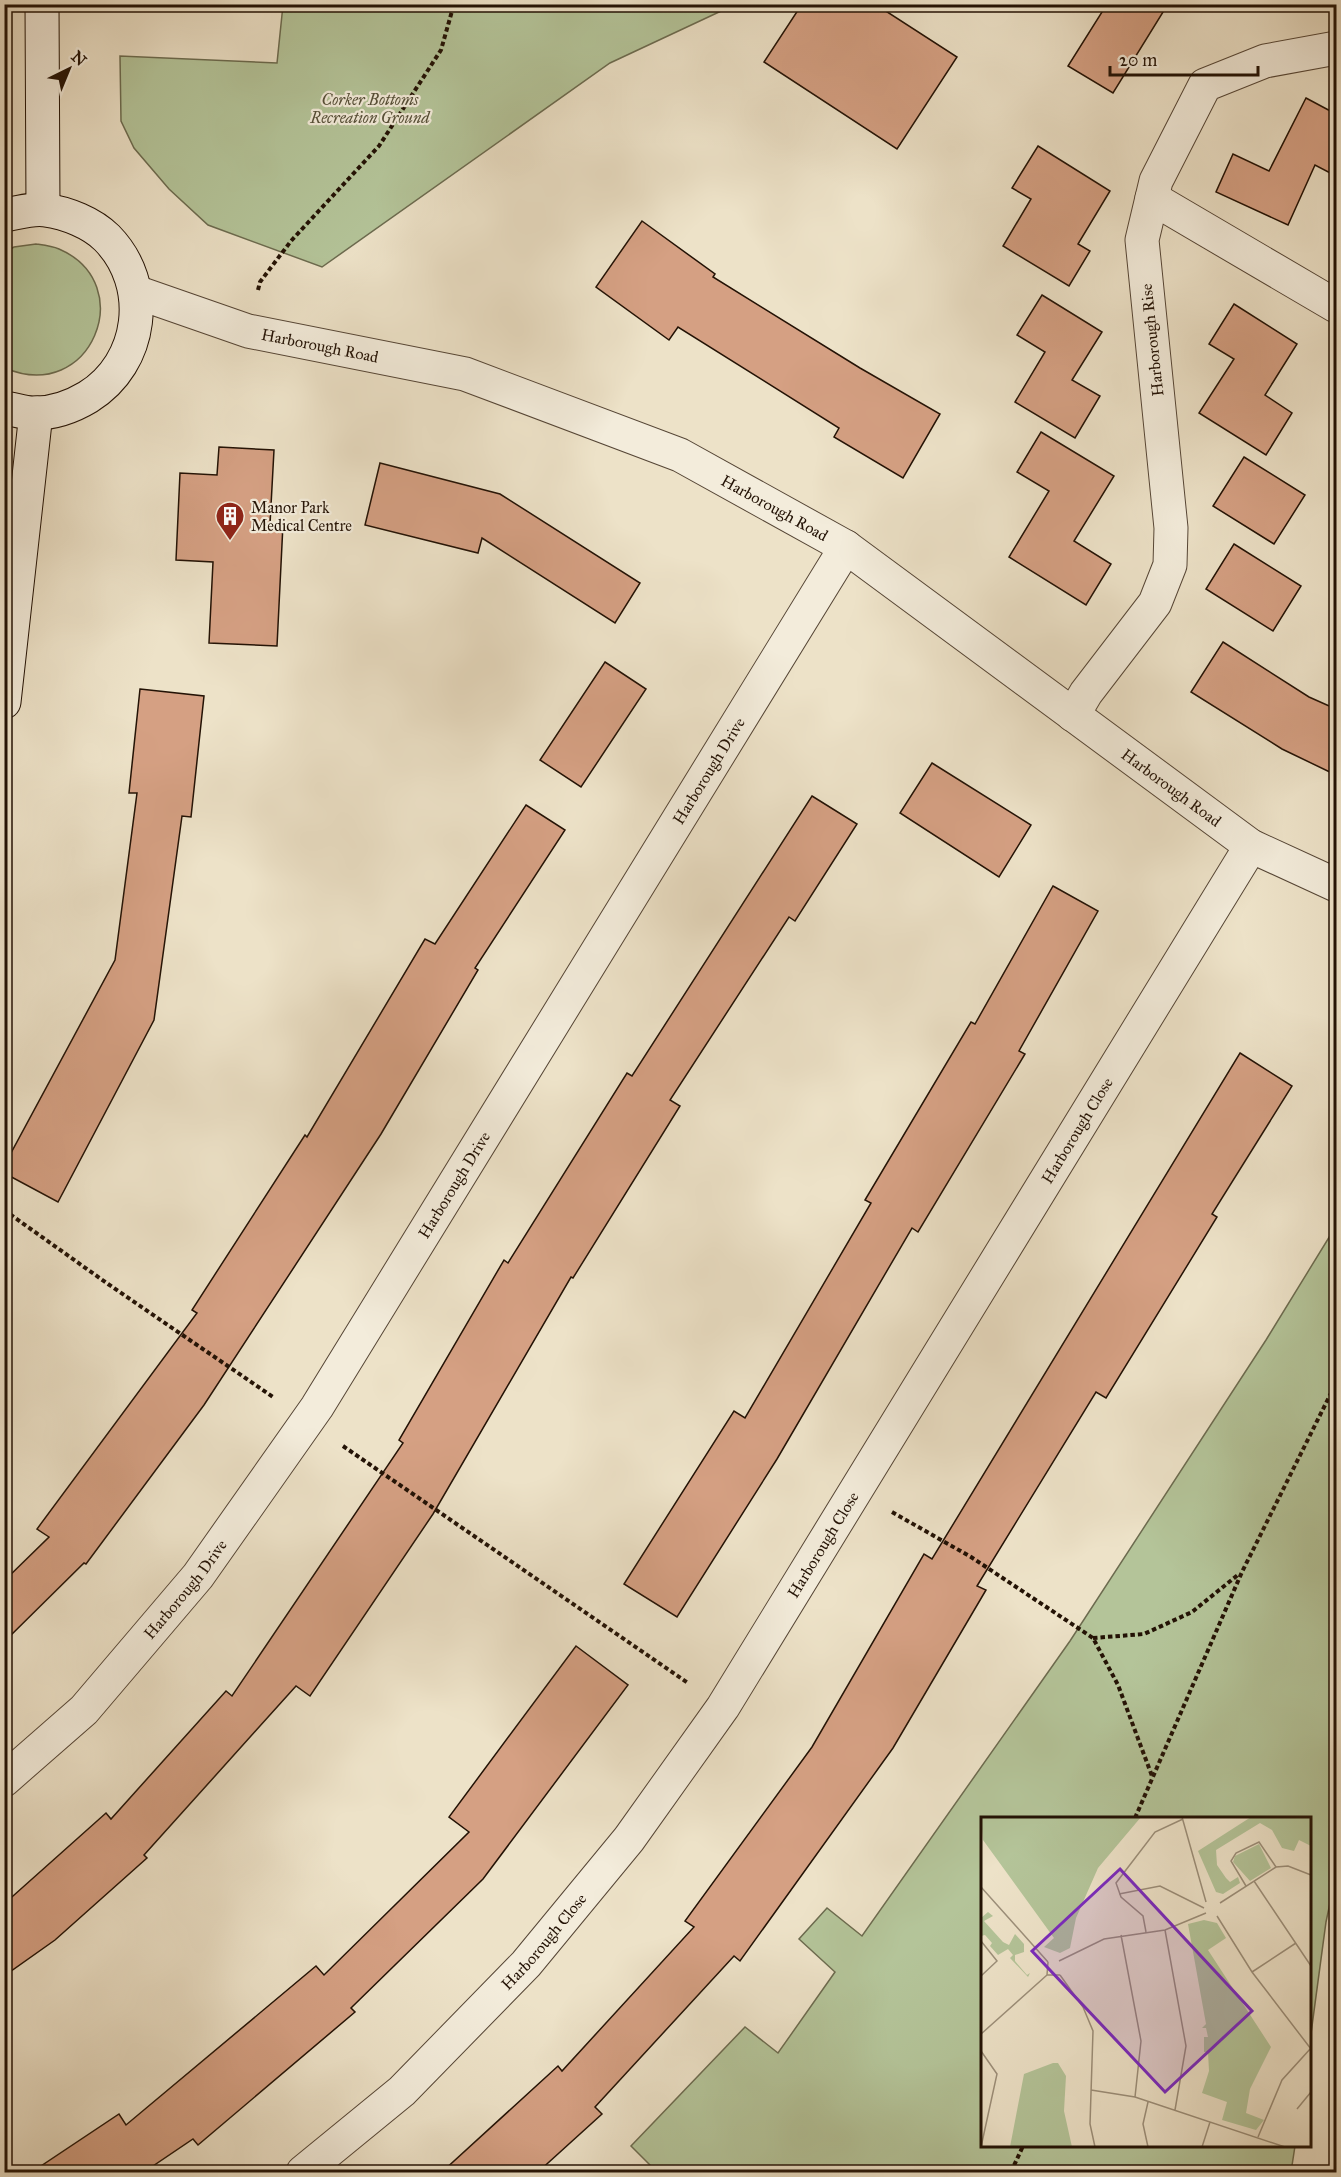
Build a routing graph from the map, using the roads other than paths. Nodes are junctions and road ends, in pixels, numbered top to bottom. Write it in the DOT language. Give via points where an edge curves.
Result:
graph roads {
  1 [pos="42,4"];
  2 [pos="1336,48"];
  3 [pos="1152,198"];
  4 [pos="43,209"];
  5 [pos="4,215"];
  6 [pos="136,292"];
  7 [pos="1336,306"];
  8 [pos="20,411"];
  9 [pos="846,547"];
  10 [pos="4,702"];
  11 [pos="1073,715"];
  12 [pos="1251,846"];
  13 [pos="1336,885"];
  14 [pos="4,1780"];
  15 [pos="303,2172"];
  1 -- 4 [label="street"];
  2 -- 3 [label="street, Harborough Rise" via="1265,61 1204,85 1156,181"];
  3 -- 7 [label="street"];
  3 -- 11 [label="street, Harborough Rise" via="1142,240 1171,528 1170,565 1155,603"];
  4 -- 5 [label="street"];
  4 -- 6 [label="street" via="77,218 107,238 128,267"];
  6 -- 8 [label="street" via="136,327 129,349 103,388 73,406"];
  6 -- 9 [label="street, Harborough Road" via="248,331 465,374 680,455"];
  8 -- 10 [label="street"];
  9 -- 11 [label="street, Harborough Road"];
  9 -- 14 [label="street, Harborough Drive" via="307,1421 198,1576 84,1710"];
  11 -- 12 [label="street, Harborough Road"];
  12 -- 13 [label="street, Harborough Road"];
  12 -- 15 [label="street, Harborough Close" via="723,1707 629,1839 526,1964 402,2091"];
}
